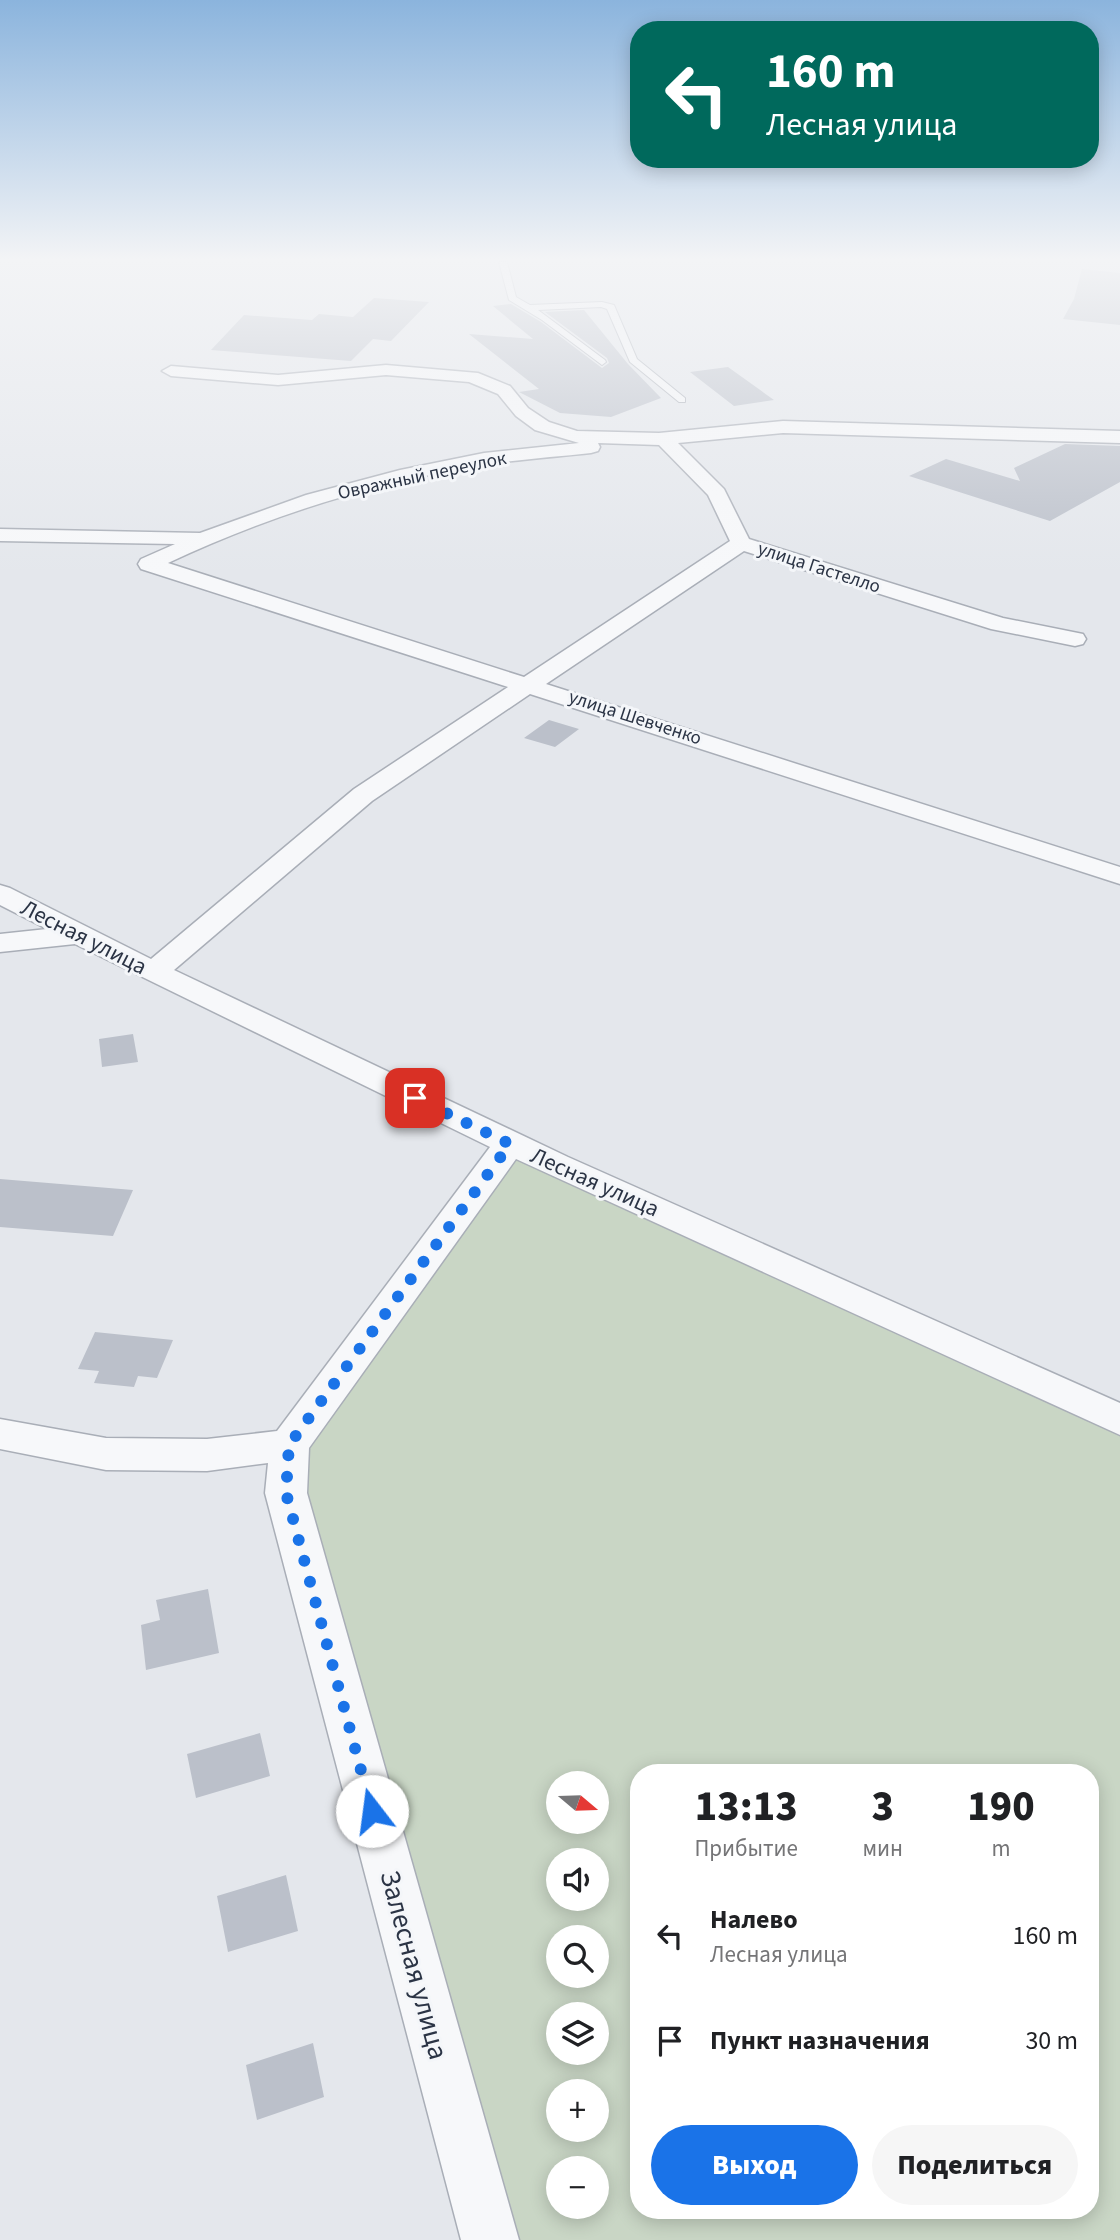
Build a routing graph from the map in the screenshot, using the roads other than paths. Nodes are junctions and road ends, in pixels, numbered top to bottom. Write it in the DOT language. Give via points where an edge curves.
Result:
graph roads {
  1 [pos="641,367"];
  2 [pos="171,371"];
  3 [pos="682,400"];
  4 [pos="1120,437"];
  5 [pos="664,439"];
  6 [pos="0,535"];
  7 [pos="202,538"];
  8 [pos="741,543"];
  9 [pos="149,564"];
  10 [pos="1075,639"];
  11 [pos="531,684"];
  12 [pos="1120,876"];
  13 [pos="0,894"];
  14 [pos="79,935"];
  15 [pos="0,943"];
  16 [pos="154,972"];
  17 [pos="510,1144"];
  18 [pos="1120,1420"];
  19 [pos="0,1434"];
  20 [pos="289,1445"];
  21 [pos="490,2240"];
  1 -- 3 [label="lane"];
  2 -- 5 [label="street" via="278,380 386,370 472,377 504,390 522,412 542,426 575,437"];
  4 -- 5 [label="street" via="783,427"];
  5 -- 7 [label="street, Овражный переулок" via="483,460 377,482"];
  5 -- 8 [label="street, улица Гастелло" via="717,494"];
  6 -- 7 [label="street"];
  7 -- 9 [label="street, Овражный переулок"];
  8 -- 10 [label="street, улица Гастелло" via="999,624"];
  8 -- 11 [label="street"];
  9 -- 11 [label="street, улица Шевченко"];
  11 -- 12 [label="street, улица Шевченко"];
  11 -- 16 [label="street" via="363,795"];
  13 -- 14 [label="street, Лесная улица"];
  14 -- 15 [label="street"];
  14 -- 16 [label="street, Лесная улица"];
  16 -- 17 [label="street, Лесная улица"];
  17 -- 18 [label="street, Лесная улица"];
  17 -- 20 [label="street"];
  19 -- 20 [label="street" via="106,1454 207,1455"];
  20 -- 21 [label="street, Залесная улица" via="286,1493"];
}
